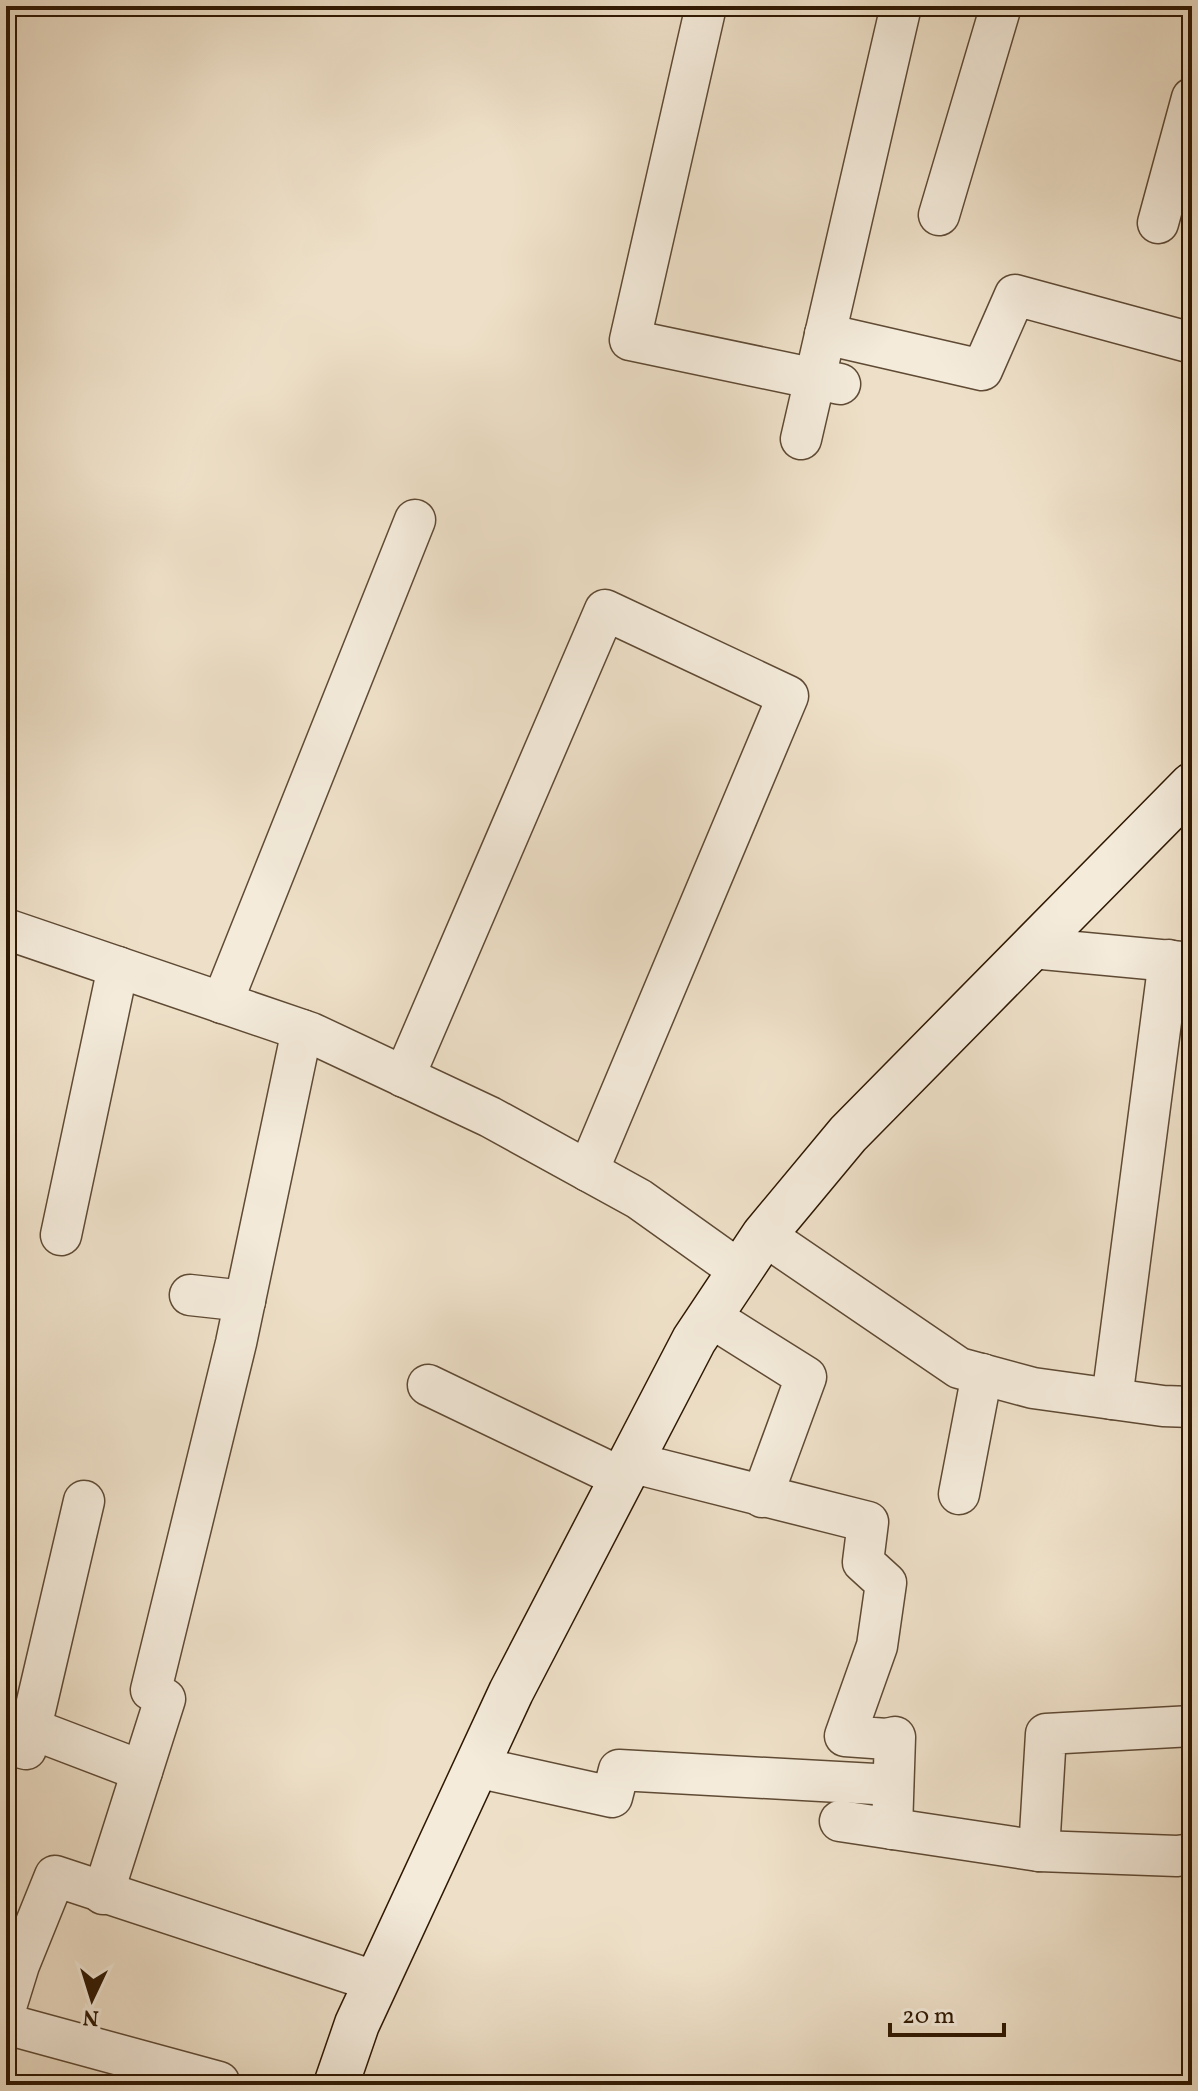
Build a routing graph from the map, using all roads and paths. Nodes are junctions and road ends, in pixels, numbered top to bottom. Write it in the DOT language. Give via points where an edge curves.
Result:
graph roads {
  1 [pos="706,6"];
  2 [pos="901,6"];
  3 [pos="1001,6"];
  4 [pos="1192,98"];
  5 [pos="939,215"];
  6 [pos="1158,223"];
  7 [pos="825,334"];
  8 [pos="1192,343"];
  9 [pos="827,381"];
  10 [pos="801,439"];
  11 [pos="415,520"];
  12 [pos="1192,785"];
  13 [pos="6,929"];
  14 [pos="1032,948"];
  15 [pos="1180,961"];
  16 [pos="118,967"];
  17 [pos="222,1003"];
  18 [pos="302,1030"];
  19 [pos="404,1077"];
  20 [pos="588,1171"];
  21 [pos="61,1235"];
  22 [pos="764,1235"];
  23 [pos="740,1271"];
  24 [pos="190,1295"];
  25 [pos="245,1301"];
  26 [pos="709,1316"];
  27 [pos="982,1374"];
  28 [pos="428,1385"];
  29 [pos="1112,1399"];
  30 [pos="1192,1407"];
  31 [pos="626,1470"];
  32 [pos="959,1494"];
  33 [pos="762,1497"];
  34 [pos="84,1501"];
  35 [pos="1192,1726"];
  36 [pos="19,1736"];
  37 [pos="476,1767"];
  38 [pos="142,1771"];
  39 [pos="893,1785"];
  40 [pos="840,1821"];
  41 [pos="892,1829"];
  42 [pos="1039,1851"];
  43 [pos="1192,1854"];
  44 [pos="103,1894"];
  45 [pos="12,1963"];
  46 [pos="377,1982"];
  47 [pos="6,2007"];
  48 [pos="6,2024"];
  49 [pos="219,2082"];
  50 [pos="336,2085"];
  1 -- 9 [label="street" via="630,340"];
  2 -- 7 [label="street"];
  3 -- 5 [label="street"];
  4 -- 6 [label="street"];
  7 -- 8 [label="street" via="982,370 1015,295"];
  7 -- 9 [label="street"];
  9 -- 10 [label="street"];
  11 -- 17 [label="street"];
  12 -- 14 [label="street"];
  13 -- 16 [label="street"];
  14 -- 15 [label="street"];
  14 -- 22 [label="street" via="848,1134"];
  15 -- 29 [label="street"];
  16 -- 17 [label="street"];
  16 -- 21 [label="street"];
  17 -- 18 [label="street"];
  18 -- 19 [label="street"];
  18 -- 25 [label="street"];
  19 -- 20 [label="street"];
  19 -- 20 [label="street" via="605,610 788,696"];
  20 -- 23 [label="street" via="639,1199"];
  22 -- 23 [label="street"];
  22 -- 27 [label="street" via="959,1368"];
  23 -- 26 [label="street"];
  24 -- 25 [label="street"];
  25 -- 38 [label="street" via="151,1690 165,1699"];
  26 -- 31 [label="street"];
  26 -- 33 [label="street" via="806,1377"];
  27 -- 29 [label="street" via="1033,1388"];
  27 -- 32 [label="street"];
  28 -- 31 [label="street"];
  29 -- 30 [label="street"];
  31 -- 33 [label="street"];
  31 -- 37 [label="street"];
  33 -- 39 [label="street" via="868,1522 863,1562 886,1583 877,1646 845,1736 895,1737"];
  34 -- 36 [label="street"];
  35 -- 42 [label="street" via="1046,1734"];
  36 -- 38 [label="street"];
  37 -- 39 [label="street" via="612,1797 619,1770"];
  37 -- 46 [label="street"];
  38 -- 44 [label="street"];
  39 -- 41 [label="street"];
  40 -- 41 [label="street"];
  41 -- 42 [label="street"];
  42 -- 43 [label="street"];
  44 -- 45 [label="street" via="55,1876"];
  44 -- 46 [label="street"];
  45 -- 47 [label="street"];
  46 -- 50 [label="street"];
  48 -- 49 [label="street"];
}
